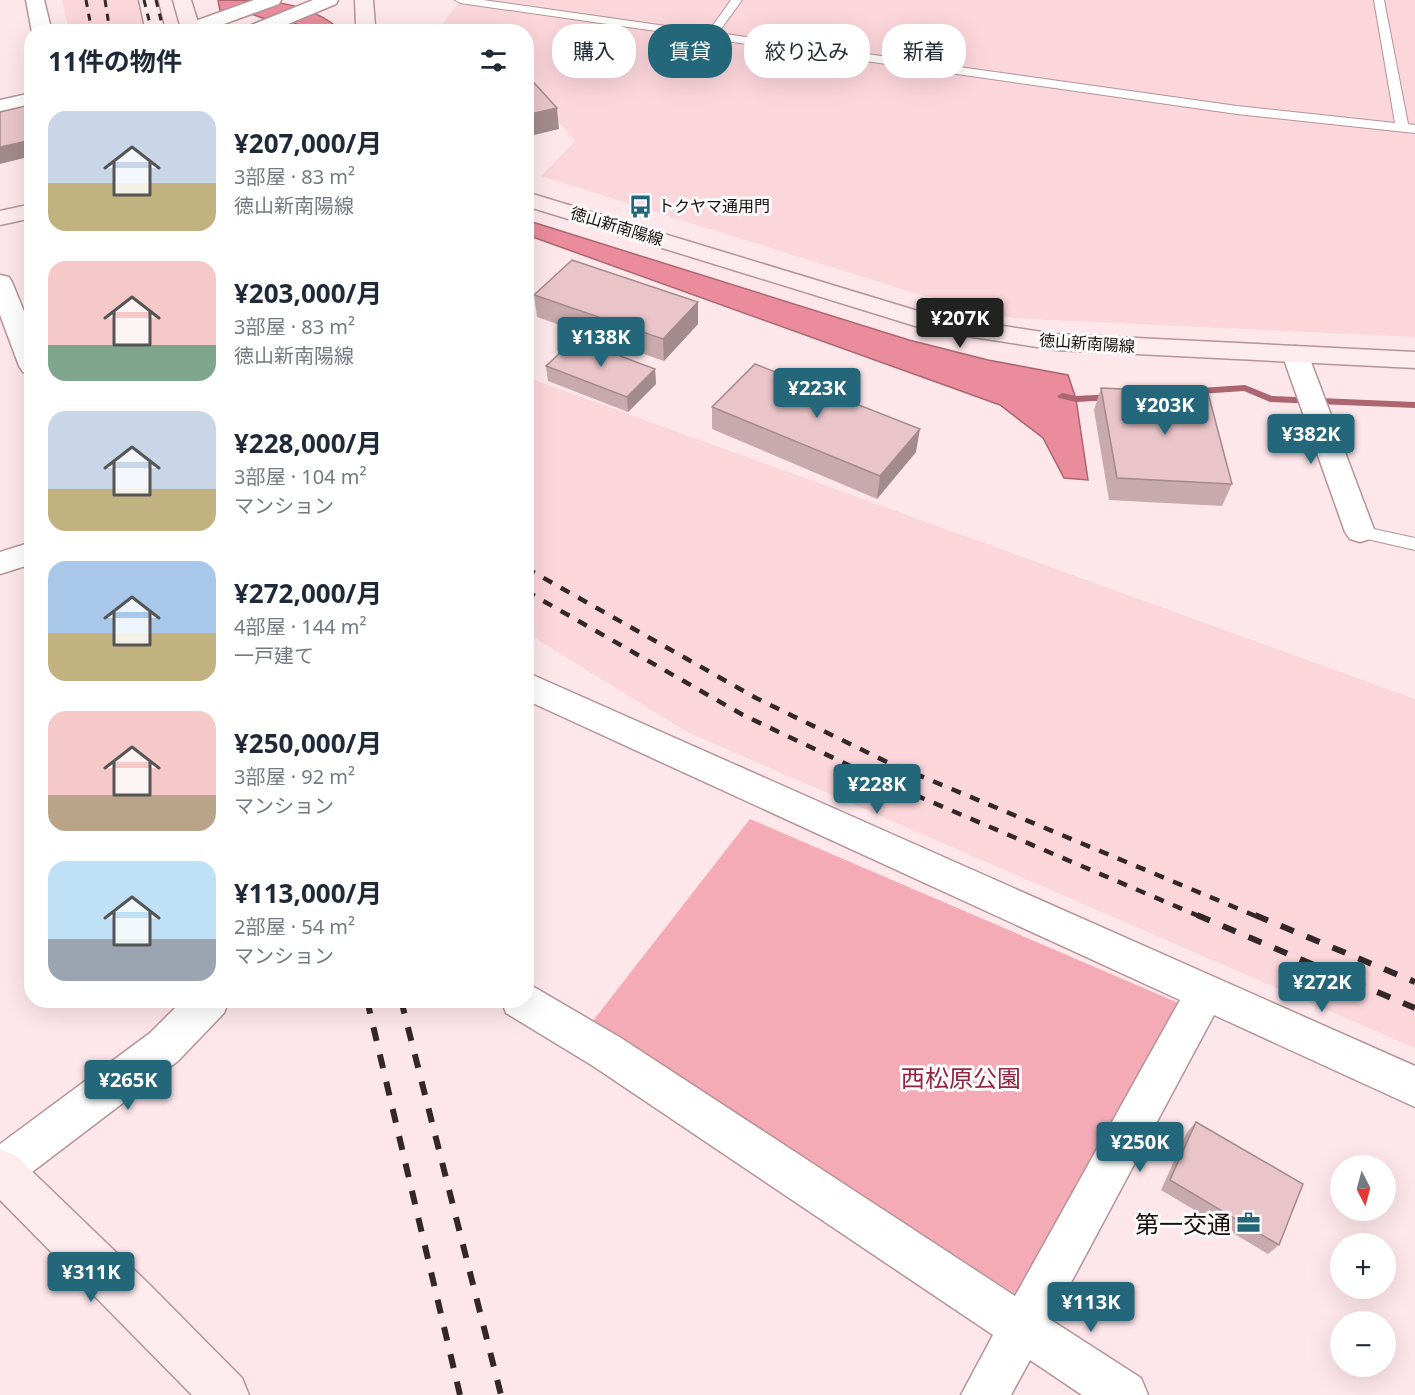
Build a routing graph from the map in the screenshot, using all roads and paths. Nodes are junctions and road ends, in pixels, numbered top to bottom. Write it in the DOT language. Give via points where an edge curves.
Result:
graph roads {
  1 [pos="35,0"];
  2 [pos="148,0"];
  3 [pos="182,0"];
  4 [pos="272,0"];
  5 [pos="364,0"];
  6 [pos="460,0"];
  7 [pos="737,0"];
  8 [pos="1379,0"];
  9 [pos="322,3"];
  10 [pos="40,24"];
  11 [pos="154,24"];
  12 [pos="189,24"];
  13 [pos="209,24"];
  14 [pos="269,24"];
  15 [pos="366,24"];
  16 [pos="719,24"];
  17 [pos="648,26"];
  18 [pos="732,38"];
  19 [pos="24,101"];
  20 [pos="0,106"];
  21 [pos="1402,128"];
  22 [pos="1415,129"];
  23 [pos="534,201"];
  24 [pos="24,213"];
  25 [pos="0,218"];
  26 [pos="0,282"];
  27 [pos="24,345"];
  28 [pos="1295,354"];
  29 [pos="1415,360"];
  30 [pos="1360,532"];
  31 [pos="1415,544"];
  32 [pos="24,556"];
  33 [pos="0,563"];
  34 [pos="534,689"];
  35 [pos="1205,993"];
  36 [pos="202,1008"];
  37 [pos="534,1008"];
  38 [pos="1415,1087"];
  39 [pos="0,1170"];
  40 [pos="1022,1324"];
  41 [pos="225,1395"];
  42 [pos="985,1395"];
  43 [pos="1124,1395"];
  1 -- 10 [label="street"];
  2 -- 11 [label="main road"];
  3 -- 12 [label="main road"];
  4 -- 13 [label="street"];
  5 -- 15 [label="main road"];
  6 -- 17 [label="lane"];
  7 -- 16 [label="lane"];
  8 -- 21 [label="lane"];
  9 -- 14 [label="street"];
  18 -- 21 [label="lane" via="1237,110"];
  19 -- 20 [label="street"];
  21 -- 22 [label="lane"];
  23 -- 28 [label="main road, 徳山新南陽線" via="928,322 1056,342"];
  24 -- 25 [label="main road"];
  26 -- 27 [label="street"];
  28 -- 29 [label="main road, 徳山新南陽線"];
  28 -- 30 [label="street"];
  30 -- 31 [label="lane"];
  32 -- 33 [label="street"];
  34 -- 35 [label="street"];
  35 -- 38 [label="street"];
  35 -- 40 [label="street"];
  36 -- 39 [label="street" via="164,1047"];
  37 -- 40 [label="street" via="608,1052"];
  39 -- 41 [label="main road"];
  40 -- 42 [label="street"];
  40 -- 43 [label="street"];
}
